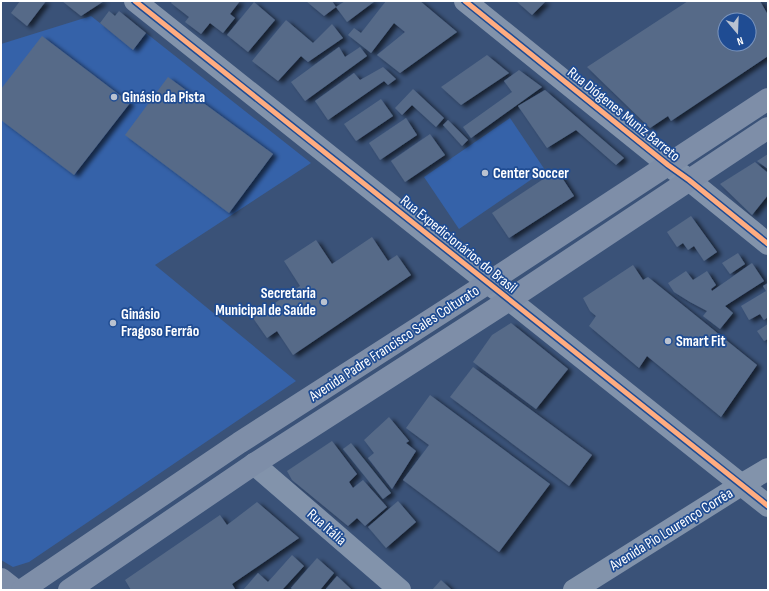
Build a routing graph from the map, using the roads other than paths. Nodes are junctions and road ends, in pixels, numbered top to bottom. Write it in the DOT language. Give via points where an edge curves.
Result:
graph roads {
  1 [pos="135,1"];
  2 [pos="465,1"];
  3 [pos="768,98"];
  4 [pos="768,128"];
  5 [pos="668,165"];
  6 [pos="689,180"];
  7 [pos="768,244"];
  8 [pos="488,283"];
  9 [pos="509,300"];
  10 [pos="240,443"];
  11 [pos="254,464"];
  12 [pos="768,469"];
  13 [pos="741,485"];
  14 [pos="768,506"];
  15 [pos="1,579"];
  16 [pos="15,590"];
  17 [pos="22,590"];
  18 [pos="68,590"];
  19 [pos="400,590"];
  20 [pos="574,590"];
  1 -- 8 [label="street, Rua Expedicionários do Brasil"];
  2 -- 5 [label="street, Rua Diógenes Muniz Barreto"];
  3 -- 5 [label="main road, Avenida Padre Francisco Sales Colturato"];
  4 -- 6 [label="main road, Avenida Padre Francisco Sales Colturato"];
  5 -- 6 [label="street, Rua Diógenes Muniz Barreto"];
  5 -- 8 [label="main road, Avenida Padre Francisco Sales Colturato"];
  6 -- 7 [label="street, Rua Diógenes Muniz Barreto"];
  6 -- 9 [label="main road, Avenida Padre Francisco Sales Colturato"];
  8 -- 9 [label="street, Rua Expedicionários do Brasil"];
  8 -- 10 [label="main road, Avenida Padre Francisco Sales Colturato"];
  9 -- 11 [label="main road, Avenida Padre Francisco Sales Colturato"];
  9 -- 13 [label="street, Rua Expedicionários do Brasil"];
  10 -- 11 [label="main road"];
  10 -- 17 [label="main road, Avenida Padre Francisco Sales Colturato"];
  11 -- 18 [label="main road, Avenida Padre Francisco Sales Colturato"];
  11 -- 19 [label="street, Rua Itália"];
  12 -- 13 [label="street, Avenida Pio Lourenço Corrêa"];
  13 -- 14 [label="street, Rua Expedicionários do Brasil"];
  13 -- 20 [label="street, Avenida Pio Lourenço Corrêa"];
  15 -- 16 [label="main road"];
}
